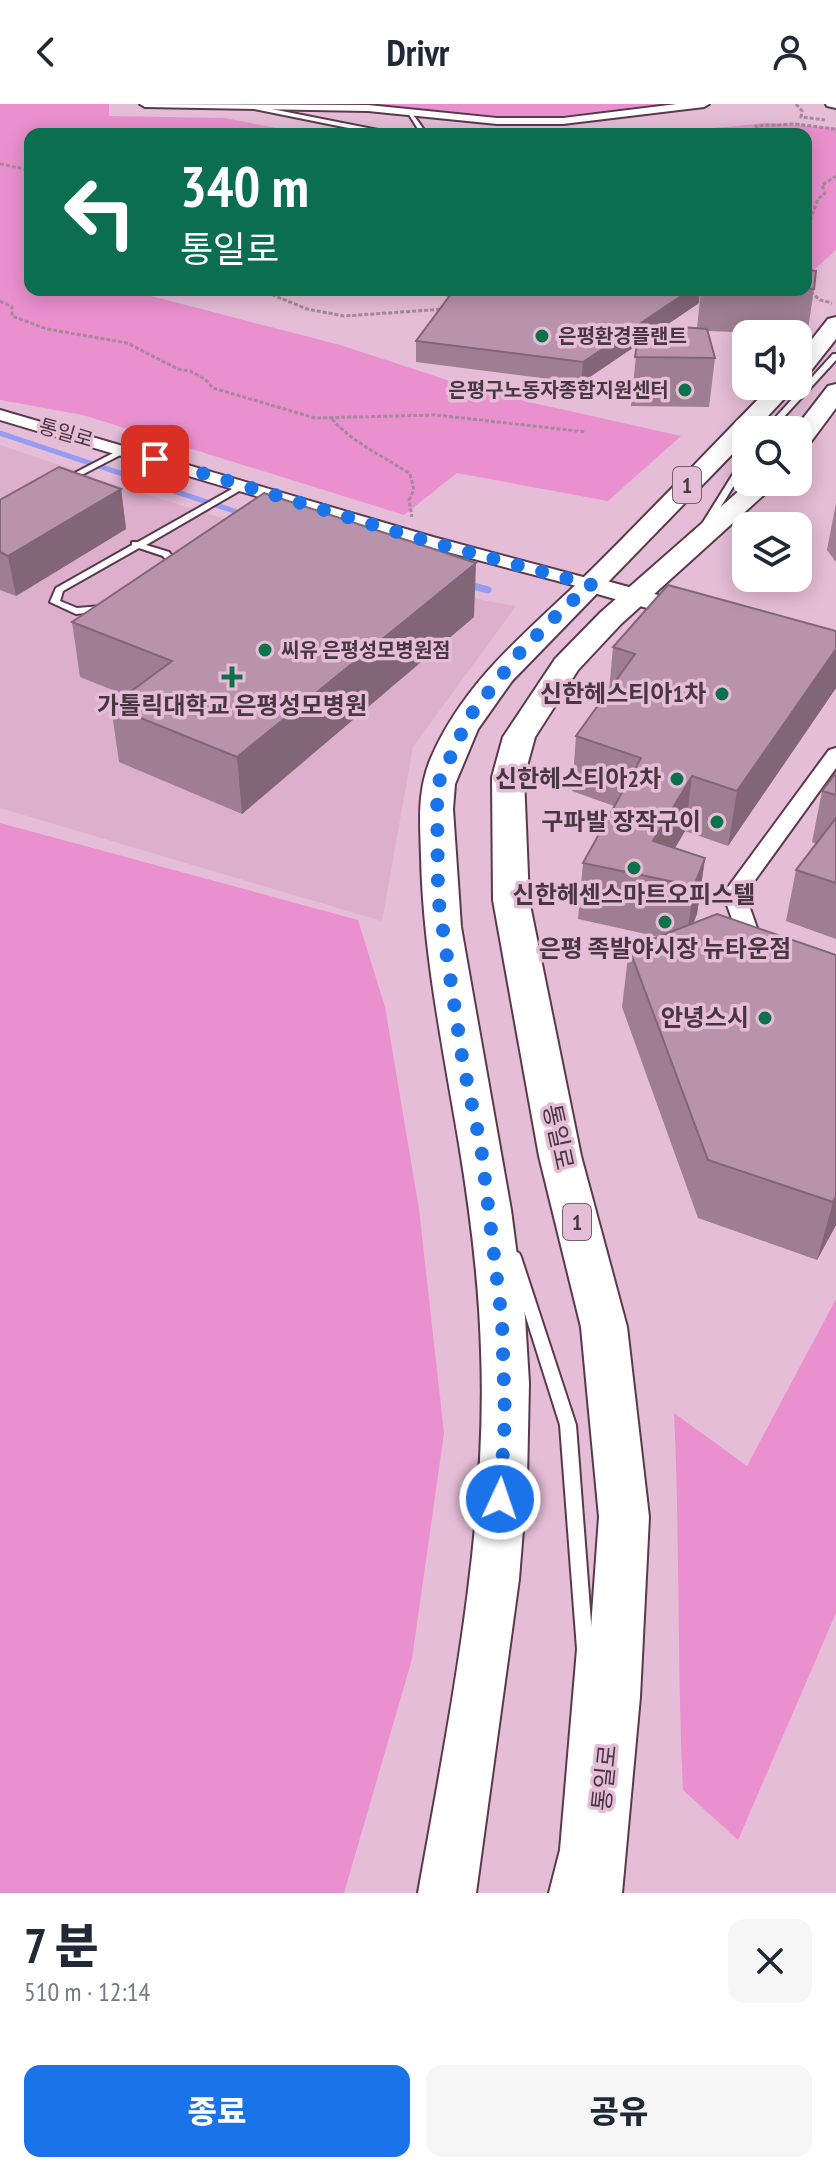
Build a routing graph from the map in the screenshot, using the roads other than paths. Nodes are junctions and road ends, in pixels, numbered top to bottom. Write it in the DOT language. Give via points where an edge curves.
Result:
graph roads {
  1 [pos="145,104"];
  2 [pos="704,104"];
  3 [pos="240,105"];
  4 [pos="410,114"];
  5 [pos="358,128"];
  6 [pos="420,128"];
  7 [pos="836,324"];
  8 [pos="836,341"];
  9 [pos="812,356"];
  10 [pos="836,356"];
  11 [pos="812,360"];
  12 [pos="836,391"];
  13 [pos="770,400"];
  14 [pos="0,415"];
  15 [pos="781,416"];
  16 [pos="812,423"];
  17 [pos="126,450"];
  18 [pos="61,482"];
  19 [pos="732,482"];
  20 [pos="237,490"];
  21 [pos="749,496"];
  22 [pos="694,543"];
  23 [pos="135,544"];
  24 [pos="153,575"];
  25 [pos="592,585"];
  26 [pos="634,596"];
  27 [pos="116,600"];
  28 [pos="716,619"];
  29 [pos="836,754"];
  30 [pos="789,952"];
  31 [pos="481,1147"];
  32 [pos="447,1893"];
  33 [pos="558,1893"];
  34 [pos="593,1893"];
  1 -- 3 [label="street"];
  2 -- 4 [label="street" via="563,121"];
  3 -- 4 [label="street"];
  3 -- 5 [label="lane"];
  4 -- 6 [label="lane"];
  7 -- 9 [label="main road"];
  8 -- 11 [label="lane"];
  10 -- 15 [label="lane"];
  12 -- 16 [label="main road"];
  13 -- 25 [label="main road, 1"];
  14 -- 17 [label="street, 통일로"];
  17 -- 18 [label="lane"];
  17 -- 20 [label="street, 통일로"];
  19 -- 22 [label="lane"];
  20 -- 23 [label="lane"];
  20 -- 25 [label="street, 통일로"];
  21 -- 22 [label="main road, 통일로 / 1"];
  22 -- 26 [label="main road, 통일로 / 1"];
  23 -- 24 [label="lane" via="171,560"];
  23 -- 27 [label="lane" via="59,590 55,602 90,612"];
  25 -- 26 [label="street"];
  25 -- 31 [label="main road, 1" via="521,651 469,717 437,786 438,897"];
  26 -- 28 [label="street"];
  26 -- 34 [label="main road, 통일로 / 1" via="566,665 519,737 508,777 511,900 560,1156 604,1327 624,1517"];
  29 -- 30 [label="street" via="734,894 748,936"];
  31 -- 32 [label="main road, 1" via="502,1321 505,1418 477,1723"];
  31 -- 33 [label="lane" via="568,1425 585,1649 569,1850"];
}
